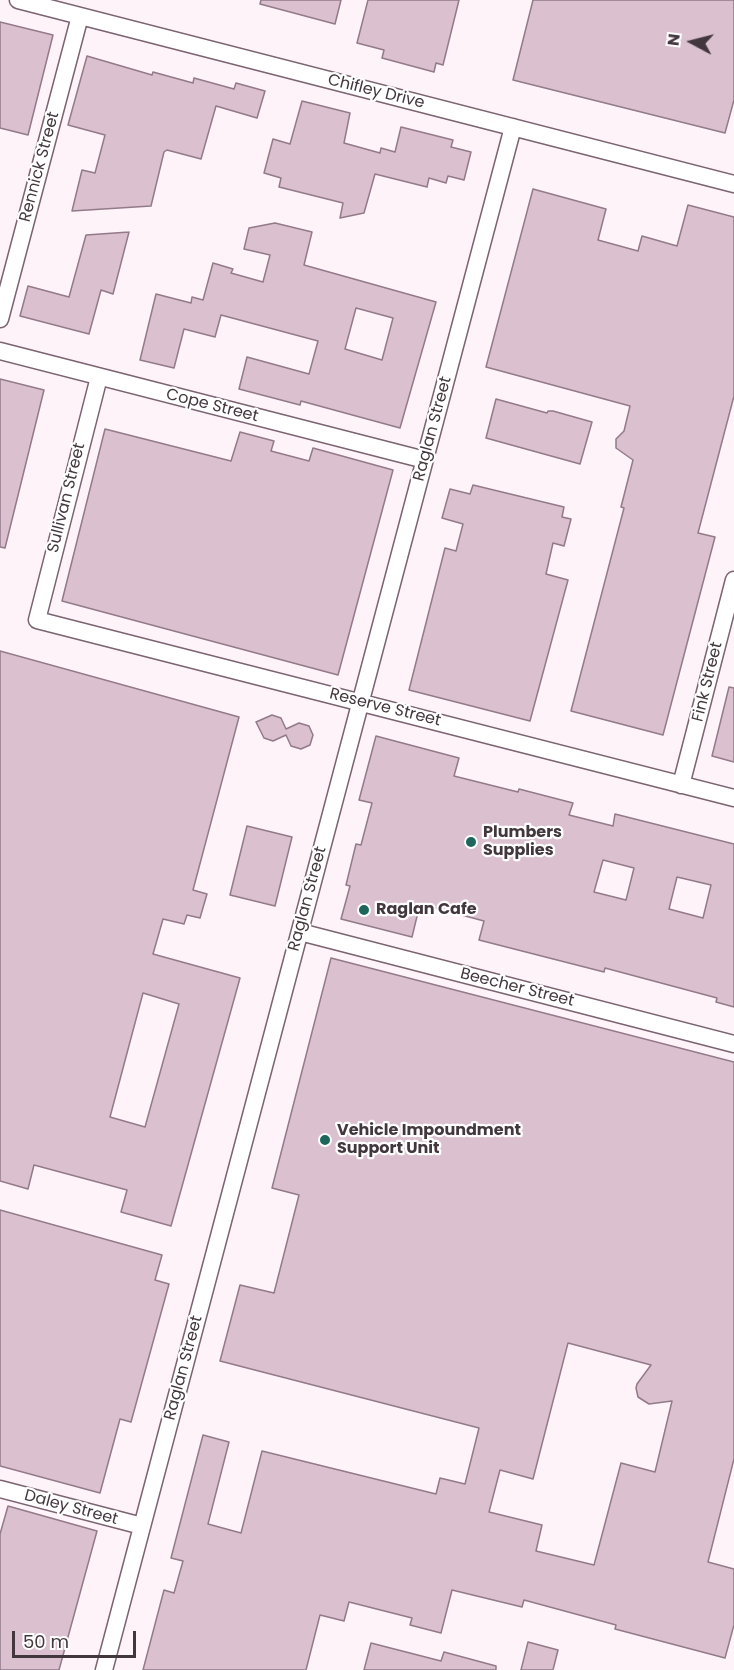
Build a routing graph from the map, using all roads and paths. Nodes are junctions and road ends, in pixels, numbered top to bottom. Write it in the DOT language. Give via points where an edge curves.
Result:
graph roads {
  1 [pos="18,0"];
  2 [pos="80,16"];
  3 [pos="513,127"];
  4 [pos="734,184"];
  5 [pos="0,319"];
  6 [pos="0,351"];
  7 [pos="99,376"];
  8 [pos="425,460"];
  9 [pos="734,580"];
  10 [pos="36,620"];
  11 [pos="361,702"];
  12 [pos="681,785"];
  13 [pos="734,798"];
  14 [pos="300,932"];
  15 [pos="734,1044"];
  16 [pos="0,1489"];
  17 [pos="142,1526"];
  18 [pos="104,1670"];
  1 -- 2 [label="street, Chifley Drive"];
  2 -- 3 [label="street, Chifley Drive"];
  2 -- 5 [label="street, Rennick Street"];
  3 -- 4 [label="street, Chifley Drive"];
  3 -- 8 [label="street, Raglan Street"];
  6 -- 7 [label="street, Cope Street"];
  7 -- 8 [label="street, Cope Street"];
  7 -- 10 [label="street, Sullivan Street"];
  8 -- 11 [label="street, Raglan Street"];
  9 -- 12 [label="street, Fink Street"];
  10 -- 11 [label="street, Reserve Street"];
  11 -- 12 [label="street, Reserve Street"];
  11 -- 14 [label="street, Raglan Street"];
  12 -- 13 [label="street, Reserve Street"];
  14 -- 15 [label="street, Beecher Street"];
  14 -- 17 [label="street, Raglan Street"];
  16 -- 17 [label="street, Daley Street"];
  17 -- 18 [label="street, Raglan Street"];
}
